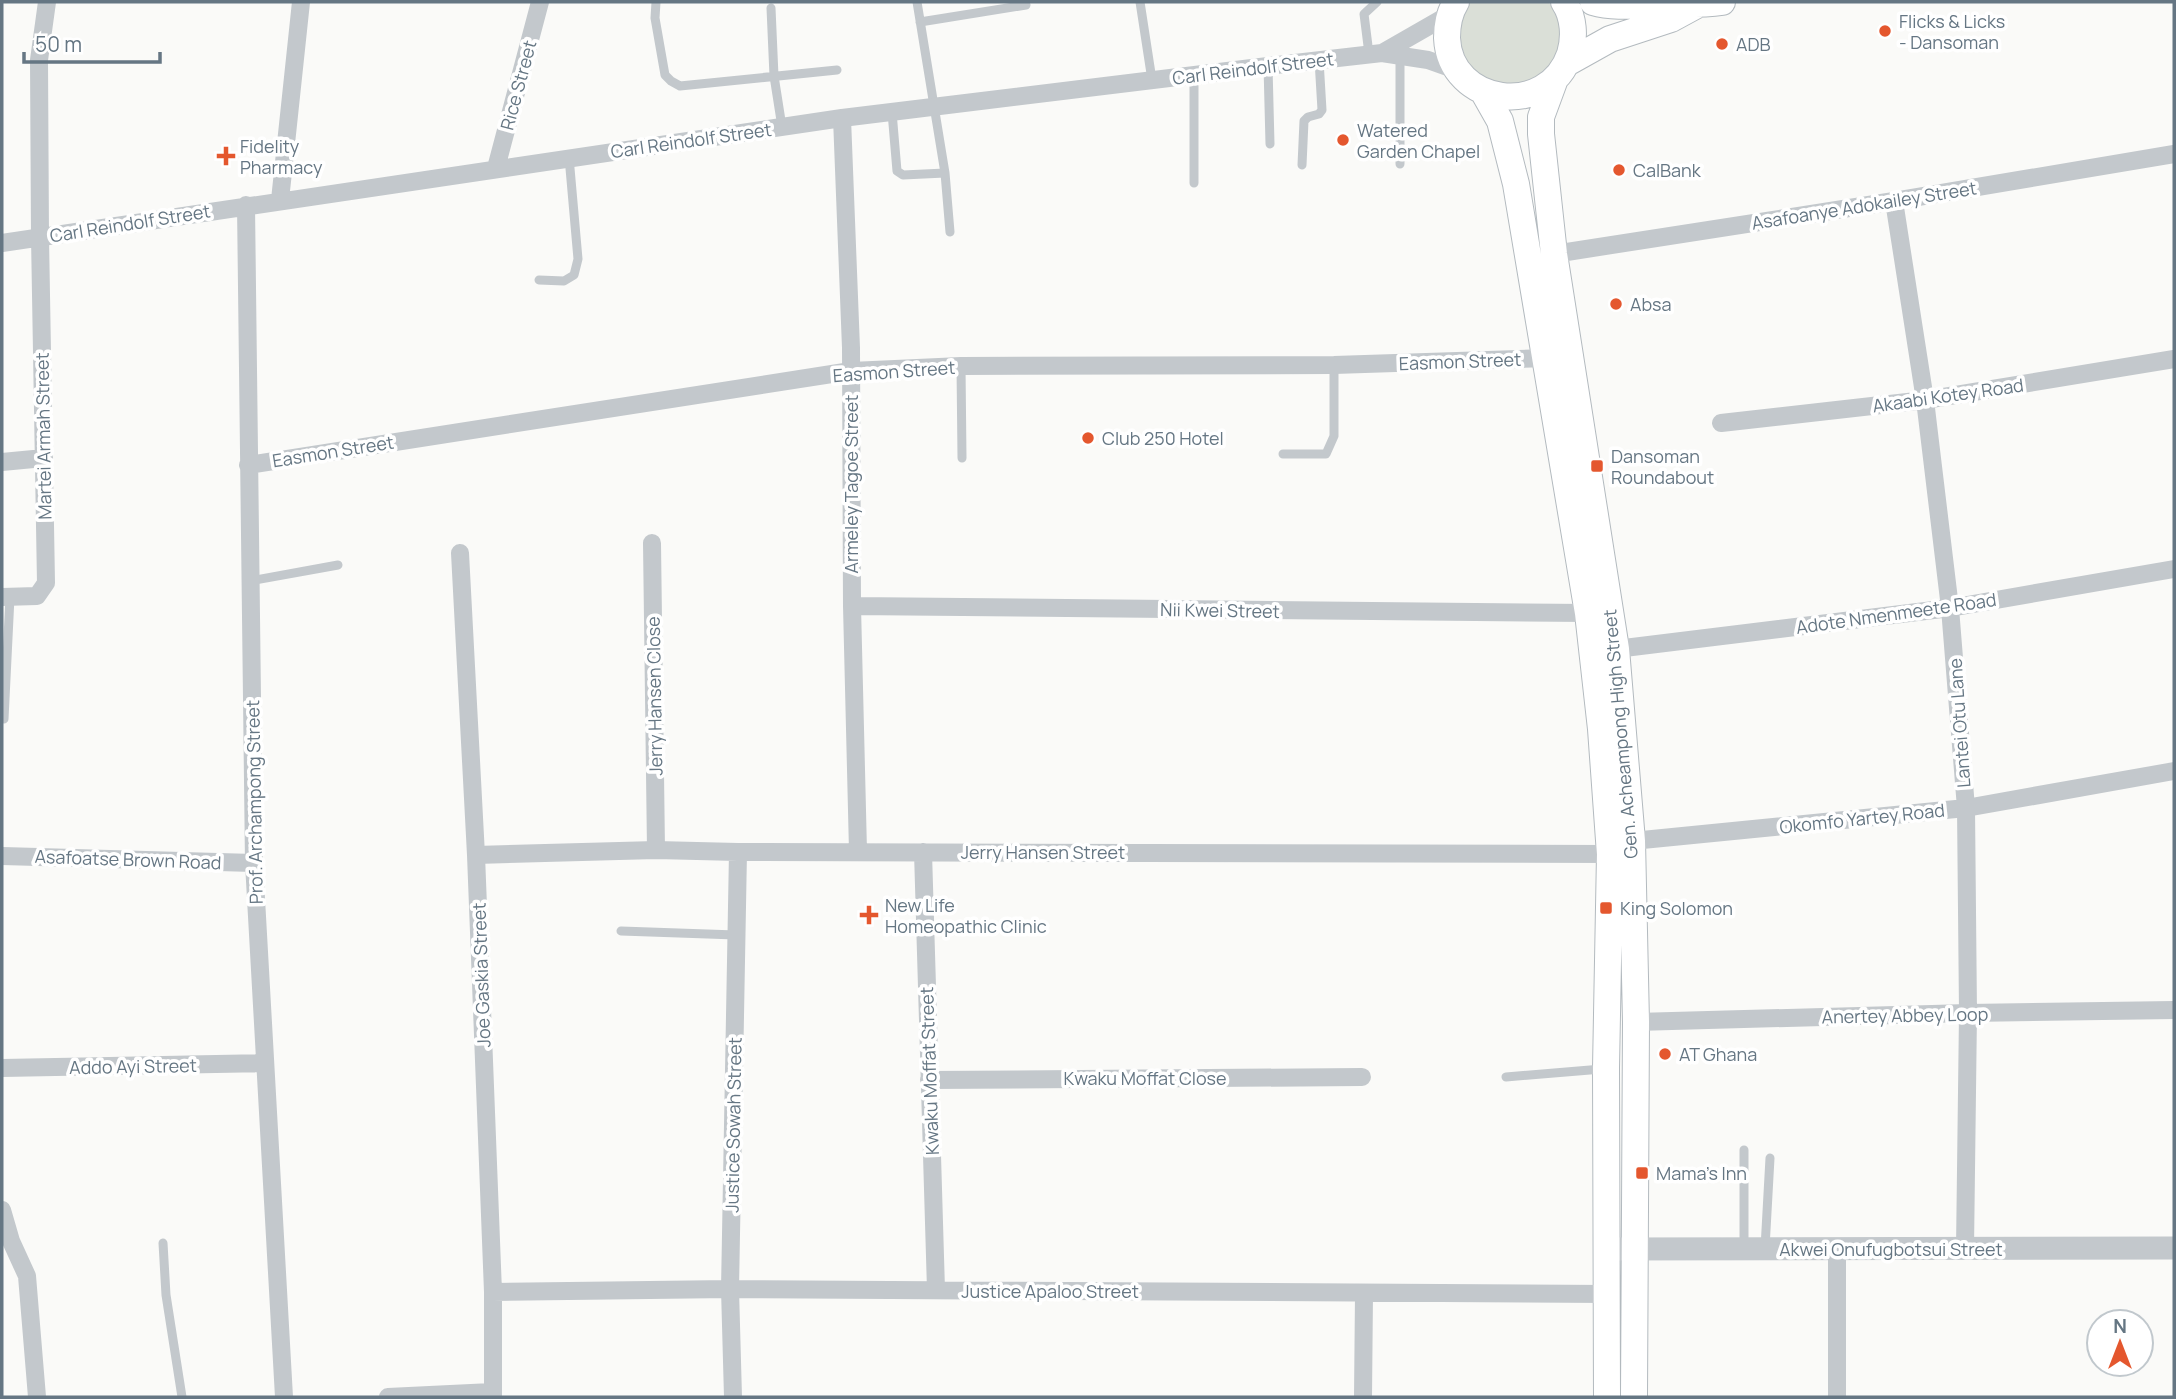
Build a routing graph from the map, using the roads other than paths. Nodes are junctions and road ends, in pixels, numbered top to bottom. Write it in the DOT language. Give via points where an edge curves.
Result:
graph roads {
  1 [pos="47,2"];
  2 [pos="301,2"];
  3 [pos="540,2"];
  4 [pos="656,2"];
  5 [pos="917,2"];
  6 [pos="1140,2"];
  7 [pos="1363,2"];
  8 [pos="1377,2"];
  9 [pos="1564,2"];
  10 [pos="1593,2"];
  11 [pos="1722,2"];
  12 [pos="1026,5"];
  13 [pos="1695,6"];
  14 [pos="771,8"];
  15 [pos="1453,8"];
  16 [pos="1364,14"];
  17 [pos="920,22"];
  18 [pos="1376,53"];
  19 [pos="1400,57"];
  20 [pos="1319,60"];
  21 [pos="1268,66"];
  22 [pos="837,70"];
  23 [pos="1459,71"];
  24 [pos="1561,71"];
  25 [pos="1194,75"];
  26 [pos="774,76"];
  27 [pos="1152,80"];
  28 [pos="1483,91"];
  29 [pos="934,107"];
  30 [pos="892,112"];
  31 [pos="842,118"];
  32 [pos="782,127"];
  33 [pos="1270,144"];
  34 [pos="2174,154"];
  35 [pos="569,157"];
  36 [pos="1399,164"];
  37 [pos="1302,166"];
  38 [pos="496,168"];
  39 [pos="945,173"];
  40 [pos="1194,183"];
  41 [pos="280,200"];
  42 [pos="1894,201"];
  43 [pos="246,205"];
  44 [pos="950,232"];
  45 [pos="40,237"];
  46 [pos="2,243"];
  47 [pos="1554,254"];
  48 [pos="539,280"];
  49 [pos="1546,358"];
  50 [pos="2174,359"];
  51 [pos="1334,365"];
  52 [pos="961,366"];
  53 [pos="851,372"];
  54 [pos="1926,400"];
  55 [pos="1721,422"];
  56 [pos="1283,454"];
  57 [pos="44,458"];
  58 [pos="962,458"];
  59 [pos="2,462"];
  60 [pos="248,465"];
  61 [pos="652,543"];
  62 [pos="460,553"];
  63 [pos="338,565"];
  64 [pos="2174,569"];
  65 [pos="250,581"];
  66 [pos="6,597"];
  67 [pos="852,606"];
  68 [pos="1950,608"];
  69 [pos="1588,614"];
  70 [pos="1616,649"];
  71 [pos="4,719"];
  72 [pos="2174,771"];
  73 [pos="1966,808"];
  74 [pos="1621,847"];
  75 [pos="656,849"];
  76 [pos="858,851"];
  77 [pos="738,852"];
  78 [pos="923,852"];
  79 [pos="476,855"];
  80 [pos="2,856"];
  81 [pos="254,863"];
  82 [pos="621,931"];
  83 [pos="736,935"];
  84 [pos="2174,1010"];
  85 [pos="1968,1013"];
  86 [pos="1636,1022"];
  87 [pos="265,1063"];
  88 [pos="2,1068"];
  89 [pos="1606,1068"];
  90 [pos="1362,1077"];
  91 [pos="1506,1077"];
  92 [pos="929,1080"];
  93 [pos="1744,1150"];
  94 [pos="1770,1158"];
  95 [pos="2,1210"];
  96 [pos="163,1243"];
  97 [pos="2174,1248"];
  98 [pos="1608,1249"];
  99 [pos="1837,1249"];
  100 [pos="1965,1249"];
  101 [pos="1636,1250"];
  102 [pos="1755,1250"];
  103 [pos="730,1289"];
  104 [pos="936,1290"];
  105 [pos="493,1292"];
  106 [pos="1364,1294"];
  107 [pos="1608,1294"];
  108 [pos="493,1395"];
  109 [pos="37,1397"];
  110 [pos="182,1397"];
  111 [pos="284,1397"];
  112 [pos="388,1397"];
  113 [pos="733,1397"];
  114 [pos="1363,1397"];
  115 [pos="1607,1397"];
  116 [pos="1634,1397"];
  117 [pos="1837,1397"];
  1 -- 45 [label="street, Martei Armah Street" via="39,60"];
  2 -- 41 [label="street"];
  3 -- 38 [label="street, Rice Street"];
  4 -- 26 [label="lane" via="665,75 671,81 680,86"];
  5 -- 17 [label="lane"];
  6 -- 27 [label="lane"];
  7 -- 16 [label="lane"];
  8 -- 16 [label="lane"];
  9 -- 24 [label="main road" via="1573,24 1573,44"];
  10 -- 13 [label="main road"];
  11 -- 13 [label="main road"];
  12 -- 17 [label="lane"];
  13 -- 24 [label="main road" via="1610,39"];
  14 -- 26 [label="lane"];
  15 -- 18 [label="street, Carl Reindolf Street"];
  15 -- 23 [label="main road" via="1447,27 1448,47"];
  16 -- 18 [label="lane"];
  17 -- 29 [label="lane"];
  18 -- 19 [label="street, Carl Reindolf Street"];
  18 -- 20 [label="street, Carl Reindolf Street"];
  19 -- 23 [label="street, Carl Reindolf Street"];
  19 -- 36 [label="lane"];
  20 -- 21 [label="street, Carl Reindolf Street"];
  20 -- 37 [label="lane" via="1322,110 1304,121"];
  21 -- 25 [label="street, Carl Reindolf Street"];
  21 -- 33 [label="lane"];
  22 -- 26 [label="lane"];
  23 -- 28 [label="main road"];
  24 -- 28 [label="main road" via="1539,90 1521,96"];
  24 -- 47 [label="main road, Gen. Acheampong High Street" via="1541,117"];
  25 -- 27 [label="street, Carl Reindolf Street"];
  25 -- 40 [label="lane"];
  26 -- 32 [label="lane"];
  27 -- 29 [label="street, Carl Reindolf Street"];
  28 -- 49 [label="main road, Gen. Acheampong High Street" via="1505,136"];
  29 -- 30 [label="street, Carl Reindolf Street"];
  29 -- 39 [label="lane"];
  30 -- 31 [label="street, Carl Reindolf Street"];
  30 -- 39 [label="lane" via="897,171 903,175"];
  31 -- 32 [label="street, Carl Reindolf Street"];
  31 -- 53 [label="street, Armeley Tagoe Street"];
  32 -- 35 [label="street, Carl Reindolf Street"];
  34 -- 42 [label="street, Asafoanye Adokailey Street"];
  35 -- 38 [label="street, Carl Reindolf Street"];
  35 -- 48 [label="lane" via="576,268 564,281"];
  38 -- 41 [label="street, Carl Reindolf Street"];
  39 -- 44 [label="lane"];
  41 -- 43 [label="street, Carl Reindolf Street"];
  42 -- 47 [label="street, Asafoanye Adokailey Street"];
  42 -- 54 [label="street, Lantei Otu Lane"];
  43 -- 45 [label="street, Carl Reindolf Street"];
  43 -- 60 [label="street, Prof. Archampong Street"];
  45 -- 46 [label="street, Carl Reindolf Street"];
  45 -- 57 [label="street, Martei Armah Street"];
  47 -- 70 [label="main road, Gen. Acheampong High Street"];
  49 -- 51 [label="street, Easmon Street"];
  49 -- 69 [label="main road, Gen. Acheampong High Street"];
  50 -- 54 [label="street, Akaabi Kotey Road"];
  51 -- 52 [label="street, Easmon Street"];
  51 -- 56 [label="lane" via="1334,436 1326,454"];
  52 -- 53 [label="street, Easmon Street"];
  52 -- 58 [label="lane"];
  53 -- 60 [label="street, Easmon Street"];
  53 -- 67 [label="street, Armeley Tagoe Street"];
  54 -- 55 [label="street, Akaabi Kotey Road"];
  54 -- 68 [label="street, Lantei Otu Lane"];
  57 -- 59 [label="street"];
  57 -- 66 [label="street, Martei Armah Street" via="46,583 37,596"];
  60 -- 65 [label="street, Prof. Archampong Street"];
  61 -- 75 [label="street, Jerry Hansen Close"];
  62 -- 79 [label="street, Joe Gaskia Street"];
  63 -- 65 [label="lane"];
  64 -- 68 [label="street, Adote Nmenmeete Road"];
  65 -- 81 [label="street, Prof. Archampong Street"];
  66 -- 71 [label="lane"];
  67 -- 69 [label="street, Nii Kwei Street"];
  67 -- 76 [label="street, Armeley Tagoe Street"];
  68 -- 70 [label="street, Adote Nmenmeete Road"];
  68 -- 73 [label="street, Lantei Otu Lane"];
  69 -- 74 [label="main road, Gen. Acheampong High Street"];
  70 -- 74 [label="main road, Gen. Acheampong High Street"];
  72 -- 73 [label="street, Okomfo Yartey Road"];
  73 -- 74 [label="street, Okomfo Yartey Road"];
  73 -- 85 [label="street, Lantei Otu Lane"];
  74 -- 78 [label="street, Jerry Hansen Street"];
  74 -- 86 [label="main road, Gen. Acheampong High Street"];
  74 -- 89 [label="main road, Gen. Acheampong High Street"];
  75 -- 77 [label="street, Jerry Hansen Street"];
  75 -- 79 [label="street, Jerry Hansen Street"];
  76 -- 77 [label="street, Jerry Hansen Street"];
  76 -- 78 [label="street, Jerry Hansen Street"];
  77 -- 83 [label="street, Justice Sowah Street"];
  78 -- 92 [label="street, Kwaku Moffat Street"];
  79 -- 105 [label="street, Joe Gaskia Street"];
  80 -- 81 [label="street, Asafoatse Brown Road"];
  81 -- 87 [label="street, Prof. Archampong Street"];
  82 -- 83 [label="lane"];
  83 -- 103 [label="street, Justice Sowah Street"];
  84 -- 85 [label="street, Anertey Abbey Loop"];
  85 -- 86 [label="street, Anertey Abbey Loop"];
  85 -- 100 [label="street, Lantei Otu Lane"];
  86 -- 101 [label="main road, Gen. Acheampong High Street"];
  87 -- 88 [label="street, Addo Ayi Street"];
  87 -- 111 [label="street, Prof. Archampong Street"];
  89 -- 91 [label="lane"];
  89 -- 98 [label="main road, Gen. Acheampong High Street"];
  90 -- 92 [label="street, Kwaku Moffat Close"];
  92 -- 104 [label="street, Kwaku Moffat Street"];
  93 -- 102 [label="lane"];
  94 -- 102 [label="lane"];
  95 -- 109 [label="street" via="27,1276"];
  96 -- 110 [label="lane"];
  97 -- 100 [label="street, Akwei Onufugbotsui Street"];
  98 -- 101 [label="street, Akwei Onufugbotsui Street"];
  98 -- 107 [label="main road, Gen. Acheampong High Street"];
  99 -- 100 [label="street, Akwei Onufugbotsui Street"];
  99 -- 102 [label="street, Akwei Onufugbotsui Street"];
  99 -- 117 [label="street"];
  101 -- 102 [label="street, Akwei Onufugbotsui Street"];
  101 -- 116 [label="main road, Gen. Acheampong High Street"];
  103 -- 104 [label="street, Justice Apaloo Street"];
  103 -- 105 [label="street, Justice Apaloo Street"];
  103 -- 113 [label="street, Justice Sowah Street"];
  104 -- 106 [label="street, Justice Apaloo Street"];
  105 -- 108 [label="street, Joe Gaskia Street"];
  106 -- 107 [label="street, Justice Apaloo Street"];
  106 -- 114 [label="street"];
  107 -- 115 [label="main road, Gen. Acheampong High Street"];
  108 -- 112 [label="street"];
}
